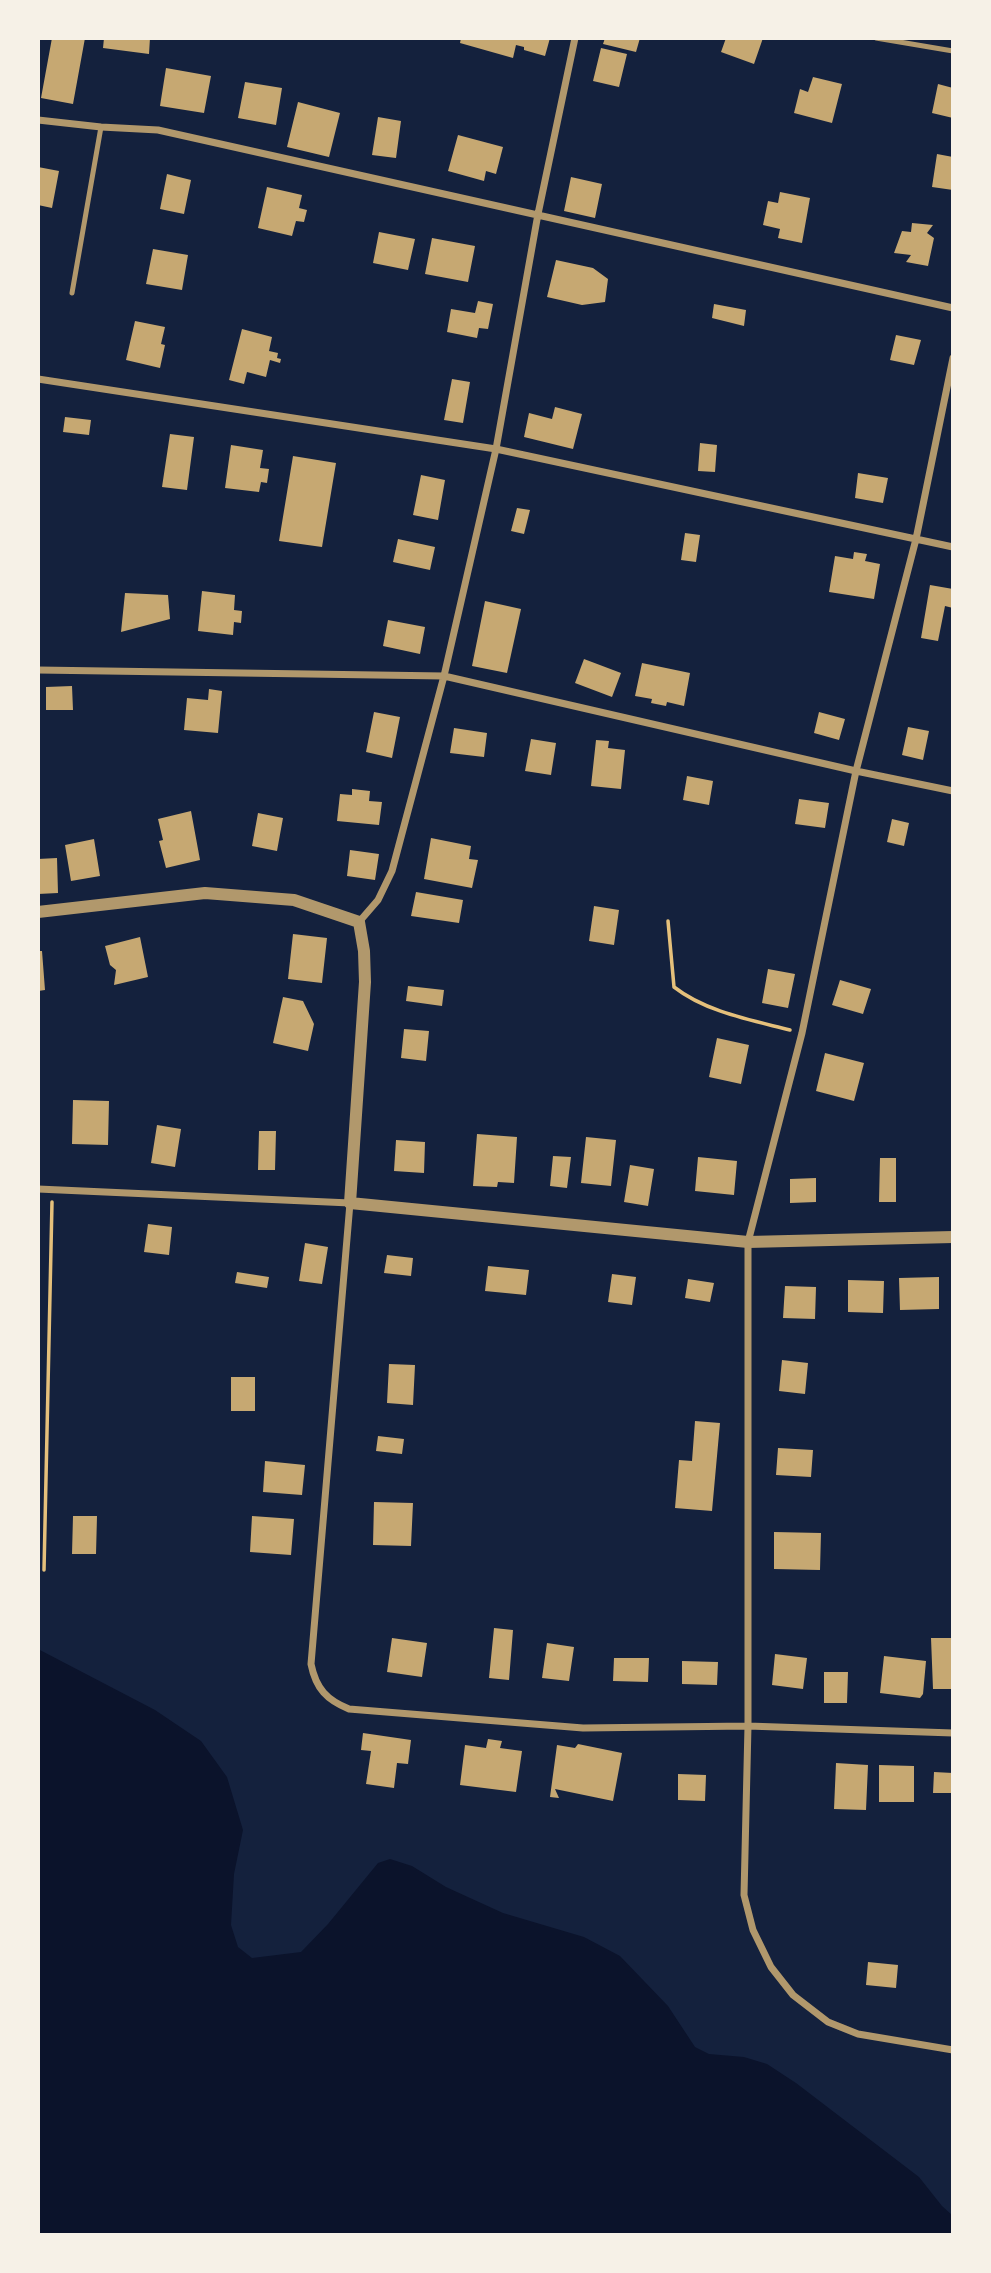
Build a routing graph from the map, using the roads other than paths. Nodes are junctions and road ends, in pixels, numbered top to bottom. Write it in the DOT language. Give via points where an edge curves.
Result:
graph roads {
  1 [pos="575,38"];
  2 [pos="876,38"];
  3 [pos="953,51"];
  4 [pos="38,120"];
  5 [pos="101,127"];
  6 [pos="538,214"];
  7 [pos="72,293"];
  8 [pos="953,308"];
  9 [pos="953,358"];
  10 [pos="38,379"];
  11 [pos="496,449"];
  12 [pos="916,539"];
  13 [pos="953,547"];
  14 [pos="38,670"];
  15 [pos="444,676"];
  16 [pos="856,771"];
  17 [pos="953,791"];
  18 [pos="38,912"];
  19 [pos="359,922"];
  20 [pos="38,1189"];
  21 [pos="350,1203"];
  22 [pos="953,1237"];
  23 [pos="748,1241"];
  24 [pos="748,1726"];
  25 [pos="953,1733"];
  26 [pos="953,2050"];
  1 -- 6 [label="street"];
  2 -- 3 [label="lane"];
  4 -- 5 [label="street"];
  5 -- 6 [label="street" via="158,130"];
  5 -- 7 [label="lane"];
  6 -- 8 [label="street"];
  6 -- 11 [label="street"];
  9 -- 12 [label="street"];
  10 -- 11 [label="street"];
  11 -- 12 [label="street"];
  11 -- 15 [label="street"];
  12 -- 13 [label="street"];
  12 -- 16 [label="street"];
  14 -- 15 [label="street"];
  15 -- 16 [label="street"];
  15 -- 19 [label="street" via="392,871 378,900"];
  16 -- 17 [label="street"];
  16 -- 23 [label="street" via="802,1033"];
  18 -- 19 [label="street" via="205,892 294,900"];
  19 -- 21 [label="street" via="365,982"];
  20 -- 21 [label="street"];
  21 -- 23 [label="street"];
  21 -- 24 [label="street" via="311,1664 321,1692 349,1709 583,1728"];
  22 -- 23 [label="street"];
  23 -- 24 [label="street"];
  24 -- 25 [label="street"];
  24 -- 26 [label="street" via="744,1895 753,1930 771,1967 793,1996 828,2022 858,2034"];
}
